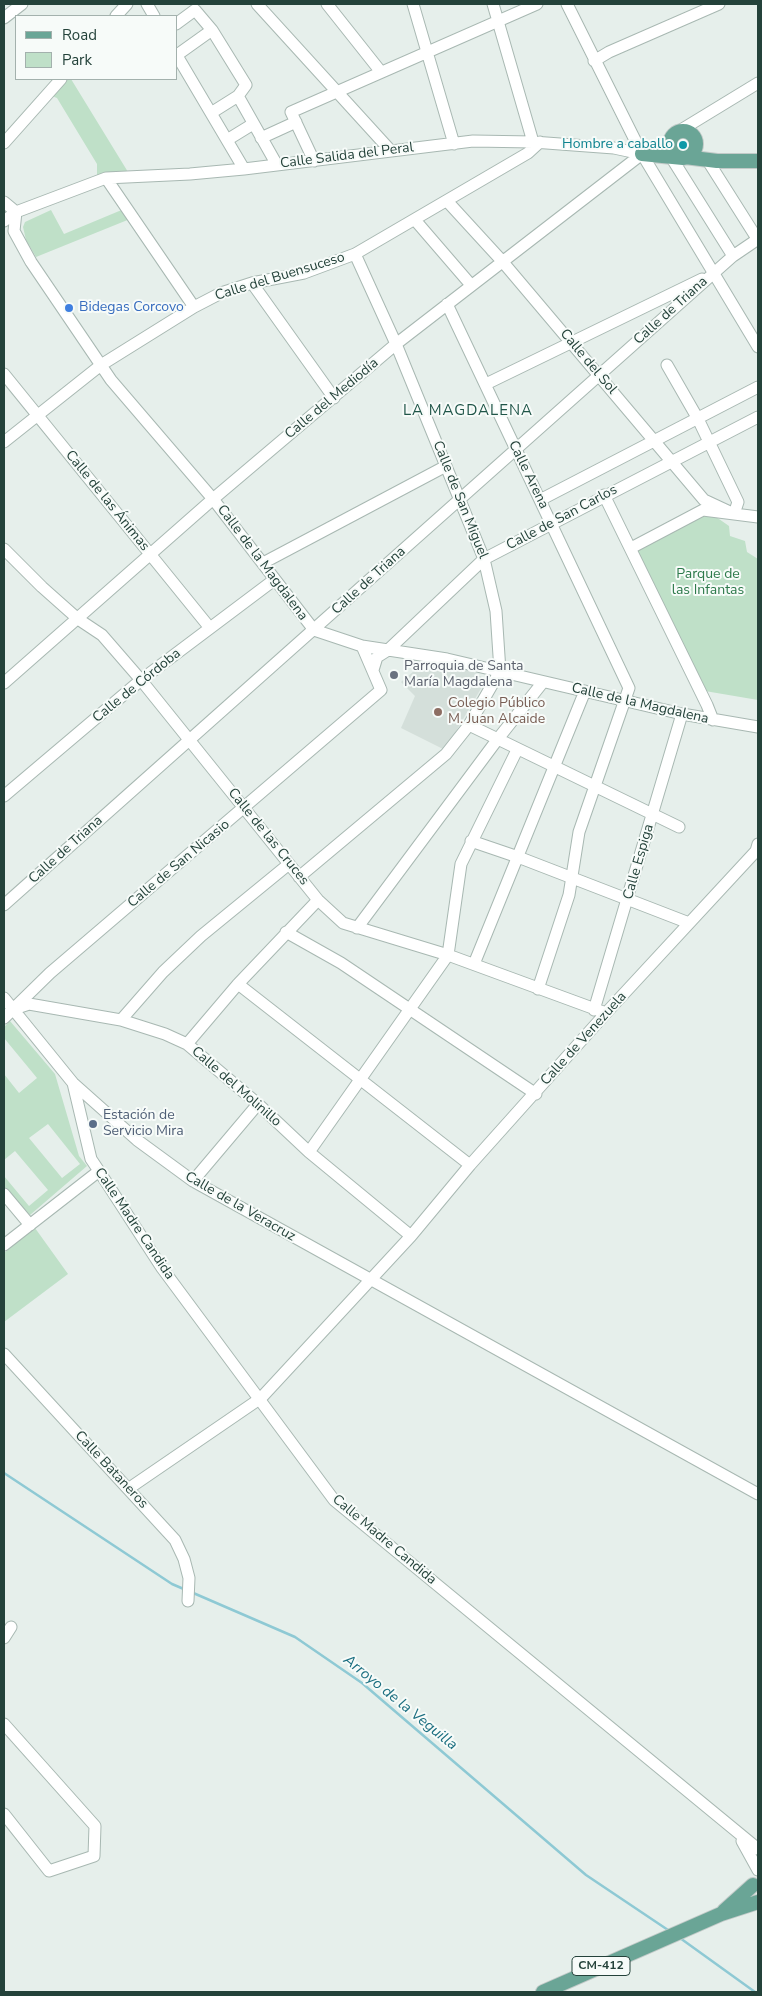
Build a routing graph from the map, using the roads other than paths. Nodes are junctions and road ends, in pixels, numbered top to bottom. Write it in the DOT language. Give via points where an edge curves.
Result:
graph roads {
  1 [pos="22,4"];
  2 [pos="127,4"];
  3 [pos="147,4"];
  4 [pos="257,4"];
  5 [pos="327,4"];
  6 [pos="413,4"];
  7 [pos="493,4"];
  8 [pos="537,4"];
  9 [pos="568,4"];
  10 [pos="719,4"];
  11 [pos="117,15"];
  12 [pos="153,15"];
  13 [pos="4,18"];
  14 [pos="497,21"];
  15 [pos="178,23"];
  16 [pos="212,30"];
  17 [pos="426,52"];
  18 [pos="178,53"];
  19 [pos="178,56"];
  20 [pos="594,61"];
  21 [pos="381,72"];
  22 [pos="59,80"];
  23 [pos="758,83"];
  24 [pos="336,92"];
  25 [pos="238,96"];
  26 [pos="211,113"];
  27 [pos="703,115"];
  28 [pos="294,117"];
  29 [pos="253,124"];
  30 [pos="676,134"];
  31 [pos="693,137"];
  32 [pos="261,138"];
  33 [pos="226,140"];
  34 [pos="537,142"];
  35 [pos="4,143"];
  36 [pos="454,144"];
  37 [pos="390,150"];
  38 [pos="642,154"];
  39 [pos="679,157"];
  40 [pos="314,160"];
  41 [pos="712,161"];
  42 [pos="758,161"];
  43 [pos="277,165"];
  44 [pos="244,169"];
  45 [pos="106,178"];
  46 [pos="447,200"];
  47 [pos="4,202"];
  48 [pos="16,212"];
  49 [pos="414,220"];
  50 [pos="4,221"];
  51 [pos="758,240"];
  52 [pos="355,254"];
  53 [pos="734,256"];
  54 [pos="502,261"];
  55 [pos="714,274"];
  56 [pos="252,283"];
  57 [pos="471,285"];
  58 [pos="447,304"];
  59 [pos="194,307"];
  60 [pos="570,342"];
  61 [pos="396,344"];
  62 [pos="758,347"];
  63 [pos="101,365"];
  64 [pos="667,365"];
  65 [pos="4,374"];
  66 [pos="599,376"];
  67 [pos="486,384"];
  68 [pos="758,387"];
  69 [pos="334,398"];
  70 [pos="38,415"];
  71 [pos="758,416"];
  72 [pos="698,420"];
  73 [pos="655,441"];
  74 [pos="4,442"];
  75 [pos="709,443"];
  76 [pos="515,450"];
  77 [pos="671,462"];
  78 [pos="446,466"];
  79 [pos="604,495"];
  80 [pos="213,499"];
  81 [pos="460,499"];
  82 [pos="540,500"];
  83 [pos="734,514"];
  84 [pos="758,516"];
  85 [pos="552,522"];
  86 [pos="630,548"];
  87 [pos="4,549"];
  88 [pos="150,554"];
  89 [pos="484,559"];
  90 [pos="263,563"];
  91 [pos="274,580"];
  92 [pos="78,619"];
  93 [pos="210,628"];
  94 [pos="314,630"];
  95 [pos="362,646"];
  96 [pos="388,650"];
  97 [pos="373,670"];
  98 [pos="500,671"];
  99 [pos="141,680"];
  100 [pos="543,682"];
  101 [pos="4,683"];
  102 [pos="585,691"];
  103 [pos="625,700"];
  104 [pos="682,714"];
  105 [pos="712,720"];
  106 [pos="469,725"];
  107 [pos="758,727"];
  108 [pos="189,740"];
  109 [pos="497,740"];
  110 [pos="517,750"];
  111 [pos="553,767"];
  112 [pos="595,786"];
  113 [pos="4,796"];
  114 [pos="245,808"];
  115 [pos="653,813"];
  116 [pos="679,827"];
  117 [pos="471,841"];
  118 [pos="758,844"];
  119 [pos="518,857"];
  120 [pos="289,864"];
  121 [pos="299,877"];
  122 [pos="571,878"];
  123 [pos="628,899"];
  124 [pos="318,900"];
  125 [pos="4,906"];
  126 [pos="689,923"];
  127 [pos="357,928"];
  128 [pos="286,932"];
  129 [pos="448,954"];
  130 [pos="474,964"];
  131 [pos="238,984"];
  132 [pos="538,988"];
  133 [pos="4,998"];
  134 [pos="28,999"];
  135 [pos="13,1010"];
  136 [pos="410,1010"];
  137 [pos="594,1010"];
  138 [pos="606,1014"];
  139 [pos="4,1018"];
  140 [pos="121,1020"];
  141 [pos="187,1044"];
  142 [pos="361,1080"];
  143 [pos="73,1083"];
  144 [pos="536,1094"];
  145 [pos="258,1104"];
  146 [pos="309,1152"];
  147 [pos="470,1165"];
  148 [pos="98,1172"];
  149 [pos="193,1181"];
  150 [pos="4,1194"];
  151 [pos="30,1225"];
  152 [pos="411,1236"];
  153 [pos="4,1245"];
  154 [pos="369,1281"];
  155 [pos="4,1354"];
  156 [pos="261,1398"];
  157 [pos="128,1489"];
  158 [pos="758,1494"];
  159 [pos="189,1595"];
  160 [pos="11,1627"];
  161 [pos="4,1638"];
  162 [pos="4,1724"];
  163 [pos="4,1814"];
  164 [pos="724,1822"];
  165 [pos="758,1849"];
  166 [pos="757,1875"];
  167 [pos="758,1902"];
  168 [pos="721,1914"];
  169 [pos="543,1992"];
  1 -- 13 [label="street"];
  2 -- 11 [label="street"];
  3 -- 12 [label="street"];
  4 -- 24 [label="street"];
  5 -- 21 [label="street"];
  6 -- 17 [label="street"];
  7 -- 14 [label="street"];
  8 -- 14 [label="street"];
  9 -- 20 [label="street"];
  10 -- 20 [label="street"];
  14 -- 17 [label="street"];
  14 -- 34 [label="street"];
  15 -- 16 [label="street" via="196,10"];
  16 -- 18 [label="street"];
  16 -- 25 [label="street" via="246,85"];
  17 -- 21 [label="street"];
  17 -- 36 [label="street"];
  19 -- 26 [label="street"];
  20 -- 38 [label="street"];
  21 -- 24 [label="street"];
  22 -- 35 [label="street"];
  23 -- 27 [label="street, Calle del Mediodía"];
  24 -- 28 [label="street"];
  24 -- 37 [label="street"];
  25 -- 26 [label="street"];
  25 -- 29 [label="street"];
  26 -- 33 [label="street"];
  27 -- 30 [label="street, Calle del Mediodía"];
  27 -- 31 [label="street, Calle del Mediodía"];
  28 -- 32 [label="street"];
  28 -- 40 [label="street"];
  29 -- 32 [label="street"];
  29 -- 33 [label="street"];
  30 -- 31 [label="main road" via="684,131"];
  30 -- 38 [label="main road, Calle del Mediodía"];
  30 -- 39 [label="main road" via="671,139 670,148"];
  31 -- 39 [label="main road" via="695,149 690,155"];
  31 -- 41 [label="main road"];
  32 -- 43 [label="street"];
  33 -- 44 [label="street"];
  34 -- 36 [label="street, Calle Salida del Peral" via="474,141"];
  34 -- 38 [label="street, Calle Salida del Peral" via="614,148"];
  34 -- 46 [label="street, Calle del Buensuceso" via="528,153"];
  36 -- 37 [label="street, Calle Salida del Peral"];
  37 -- 40 [label="street, Calle Salida del Peral"];
  38 -- 39 [label="main road, Calle Salida del Peral"];
  38 -- 54 [label="street, Calle del Mediodía"];
  38 -- 55 [label="street"];
  39 -- 41 [label="main road, Calle Salida del Peral"];
  39 -- 53 [label="street"];
  40 -- 43 [label="street, Calle Salida del Peral"];
  41 -- 42 [label="main road, Calle Salida del Peral"];
  41 -- 51 [label="street"];
  43 -- 44 [label="street, Calle Salida del Peral"];
  44 -- 45 [label="street, Calle Salida del Peral"];
  45 -- 48 [label="street, Calle Salida del Peral"];
  45 -- 59 [label="street"];
  46 -- 49 [label="street, Calle del Buensuceso"];
  46 -- 54 [label="street, Calle del Sol"];
  47 -- 48 [label="street"];
  48 -- 50 [label="street, Calle Salida del Peral"];
  48 -- 63 [label="street, Calle de la Magdalena" via="14,231 18,239"];
  49 -- 52 [label="street, Calle del Buensuceso"];
  49 -- 57 [label="street"];
  51 -- 53 [label="street, Calle de Triana"];
  52 -- 56 [label="street, Calle del Buensuceso" via="304,273"];
  52 -- 61 [label="street, Calle de San Miguel"];
  53 -- 55 [label="street, Calle de Triana"];
  54 -- 57 [label="street, Calle del Mediodía"];
  54 -- 60 [label="street, Calle del Sol"];
  55 -- 60 [label="street"];
  55 -- 62 [label="street"];
  55 -- 66 [label="street, Calle de Triana"];
  56 -- 59 [label="street, Calle del Buensuceso" via="221,293"];
  56 -- 69 [label="street"];
  57 -- 58 [label="street, Calle del Mediodía"];
  58 -- 61 [label="street, Calle del Mediodía"];
  58 -- 67 [label="street, Calle Arena"];
  59 -- 63 [label="street, Calle del Buensuceso"];
  60 -- 66 [label="street, Calle del Sol"];
  60 -- 67 [label="street"];
  61 -- 69 [label="street, Calle del Mediodía"];
  61 -- 78 [label="street, Calle de San Miguel"];
  63 -- 70 [label="street, Calle del Buensuceso"];
  63 -- 80 [label="street, Calle de la Magdalena"];
  64 -- 72 [label="street"];
  65 -- 70 [label="street, Calle de las Ánimas"];
  66 -- 73 [label="street, Calle del Sol"];
  66 -- 76 [label="street, Calle de Triana"];
  67 -- 76 [label="street, Calle Arena"];
  68 -- 72 [label="street"];
  69 -- 80 [label="street, Calle del Mediodía"];
  70 -- 74 [label="street, Calle del Buensuceso"];
  70 -- 88 [label="street, Calle de las Ánimas"];
  71 -- 75 [label="street, Calle de San Carlos"];
  72 -- 73 [label="street"];
  72 -- 75 [label="street"];
  73 -- 77 [label="street, Calle del Sol"];
  73 -- 82 [label="street"];
  75 -- 77 [label="street, Calle de San Carlos"];
  75 -- 83 [label="street" via="738,502"];
  76 -- 81 [label="street, Calle de Triana"];
  76 -- 82 [label="street, Calle Arena"];
  77 -- 79 [label="street, Calle de San Carlos"];
  77 -- 83 [label="street, Calle del Sol" via="704,500"];
  78 -- 81 [label="street, Calle de San Miguel"];
  78 -- 90 [label="street"];
  79 -- 85 [label="street, Calle de San Carlos"];
  79 -- 86 [label="street"];
  80 -- 88 [label="street, Calle del Mediodía"];
  80 -- 90 [label="street, Calle de la Magdalena"];
  81 -- 89 [label="street, Calle de San Miguel"];
  81 -- 94 [label="street, Calle de Triana"];
  82 -- 85 [label="street, Calle Arena"];
  83 -- 84 [label="street"];
  83 -- 86 [label="street" via="703,510"];
  85 -- 89 [label="street, Calle de San Carlos"];
  85 -- 103 [label="street, Calle Arena" via="629,688"];
  86 -- 105 [label="street"];
  87 -- 92 [label="street, Calle de las Cruces"];
  88 -- 92 [label="street, Calle del Mediodía"];
  88 -- 93 [label="street, Calle de las Ánimas"];
  89 -- 96 [label="street, Calle de San Carlos"];
  89 -- 98 [label="street, Calle de San Miguel" via="496,611"];
  90 -- 91 [label="street, Calle de la Magdalena"];
  91 -- 93 [label="street, Calle de Córdoba"];
  91 -- 94 [label="street, Calle de la Magdalena"];
  92 -- 99 [label="street, Calle de las Cruces" via="102,635"];
  92 -- 101 [label="street, Calle del Mediodía"];
  93 -- 99 [label="street, Calle de Córdoba"];
  94 -- 95 [label="street, Calle de la Magdalena"];
  94 -- 108 [label="street, Calle de Triana"];
  95 -- 96 [label="street, Calle de la Magdalena"];
  95 -- 97 [label="street"];
  96 -- 97 [label="street, Calle de San Carlos" via="377,657"];
  96 -- 98 [label="street, Calle de la Magdalena"];
  97 -- 114 [label="street, Calle de San Nicasio" via="381,690"];
  98 -- 100 [label="street, Calle de la Magdalena"];
  98 -- 106 [label="street"];
  99 -- 108 [label="street, Calle de las Cruces"];
  99 -- 113 [label="street, Calle de Córdoba"];
  100 -- 102 [label="street, Calle de la Magdalena"];
  100 -- 109 [label="street"];
  102 -- 103 [label="street, Calle de la Magdalena"];
  102 -- 111 [label="street"];
  103 -- 104 [label="street, Calle de la Magdalena"];
  103 -- 112 [label="street"];
  104 -- 105 [label="street, Calle de la Magdalena"];
  104 -- 115 [label="street, Calle Espiga"];
  105 -- 107 [label="street, Calle de la Magdalena"];
  106 -- 109 [label="street"];
  106 -- 121 [label="street" via="446,754"];
  108 -- 114 [label="street, Calle de las Cruces"];
  108 -- 125 [label="street, Calle de Triana"];
  109 -- 110 [label="street"];
  109 -- 127 [label="street"];
  110 -- 111 [label="street"];
  110 -- 117 [label="street"];
  111 -- 112 [label="street"];
  111 -- 119 [label="street"];
  112 -- 115 [label="street"];
  112 -- 122 [label="street" via="580,832"];
  114 -- 120 [label="street, Calle de las Cruces"];
  114 -- 134 [label="street, Calle de San Nicasio" via="50,973"];
  115 -- 116 [label="street"];
  115 -- 123 [label="street, Calle Espiga"];
  117 -- 119 [label="street"];
  117 -- 129 [label="street" via="461,864"];
  118 -- 126 [label="street, Calle de Venezuela" via="756,851"];
  119 -- 122 [label="street"];
  119 -- 130 [label="street"];
  120 -- 121 [label="street, Calle de las Cruces"];
  120 -- 140 [label="street" via="201,936"];
  121 -- 124 [label="street, Calle de las Cruces"];
  122 -- 123 [label="street"];
  122 -- 132 [label="street" via="569,896"];
  123 -- 126 [label="street"];
  123 -- 137 [label="street, Calle Espiga"];
  124 -- 127 [label="street, Calle de las Cruces" via="343,923"];
  124 -- 128 [label="street"];
  126 -- 138 [label="street, Calle de Venezuela"];
  127 -- 129 [label="street, Calle de las Cruces"];
  128 -- 131 [label="street"];
  128 -- 136 [label="street" via="340,963"];
  129 -- 130 [label="street, Calle de las Cruces"];
  129 -- 136 [label="street"];
  130 -- 132 [label="street, Calle de las Cruces"];
  131 -- 141 [label="street"];
  131 -- 142 [label="street"];
  132 -- 137 [label="street, Calle de las Cruces"];
  133 -- 135 [label="street, Calle de la Veracruz"];
  134 -- 135 [label="street"];
  134 -- 140 [label="street, Calle del Molinillo"];
  135 -- 139 [label="street"];
  135 -- 143 [label="street, Calle de la Veracruz"];
  136 -- 142 [label="street"];
  136 -- 144 [label="street"];
  137 -- 138 [label="street, Calle de las Cruces"];
  138 -- 144 [label="street, Calle de Venezuela"];
  140 -- 141 [label="street, Calle del Molinillo"];
  141 -- 145 [label="street, Calle del Molinillo"];
  142 -- 146 [label="street"];
  142 -- 147 [label="street"];
  143 -- 148 [label="street, Calle Madre Candida" via="91,1159"];
  143 -- 149 [label="street, Calle de la Veracruz" via="137,1140"];
  144 -- 147 [label="street, Calle de Venezuela"];
  145 -- 146 [label="street, Calle del Molinillo"];
  145 -- 149 [label="street"];
  146 -- 152 [label="street, Calle del Molinillo"];
  147 -- 152 [label="street, Calle de Venezuela"];
  148 -- 151 [label="street"];
  148 -- 156 [label="street, Calle Madre Candida" via="162,1268"];
  149 -- 154 [label="street, Calle de la Veracruz"];
  150 -- 151 [label="street"];
  151 -- 153 [label="street"];
  152 -- 154 [label="street, Calle de Venezuela"];
  154 -- 156 [label="street, Calle de Venezuela"];
  154 -- 158 [label="street, Calle de la Veracruz"];
  155 -- 157 [label="street, Calle Bataneros"];
  156 -- 157 [label="street, Calle de Venezuela"];
  156 -- 164 [label="street, Calle Madre Candida" via="334,1500"];
  157 -- 159 [label="street, Calle Bataneros" via="175,1540 184,1559"];
  160 -- 161 [label="street"];
  162 -- 163 [label="street" via="95,1826 94,1856 49,1871"];
  164 -- 165 [label="street, Calle Madre Candida"];
  164 -- 166 [label="street, Calle Madre Candida" via="747,1847"];
  166 -- 167 [label="main road, CM-412"];
  166 -- 168 [label="main road, CM-412"];
  167 -- 168 [label="main road, CM-412"];
  168 -- 169 [label="main road, CM-412"];
}
